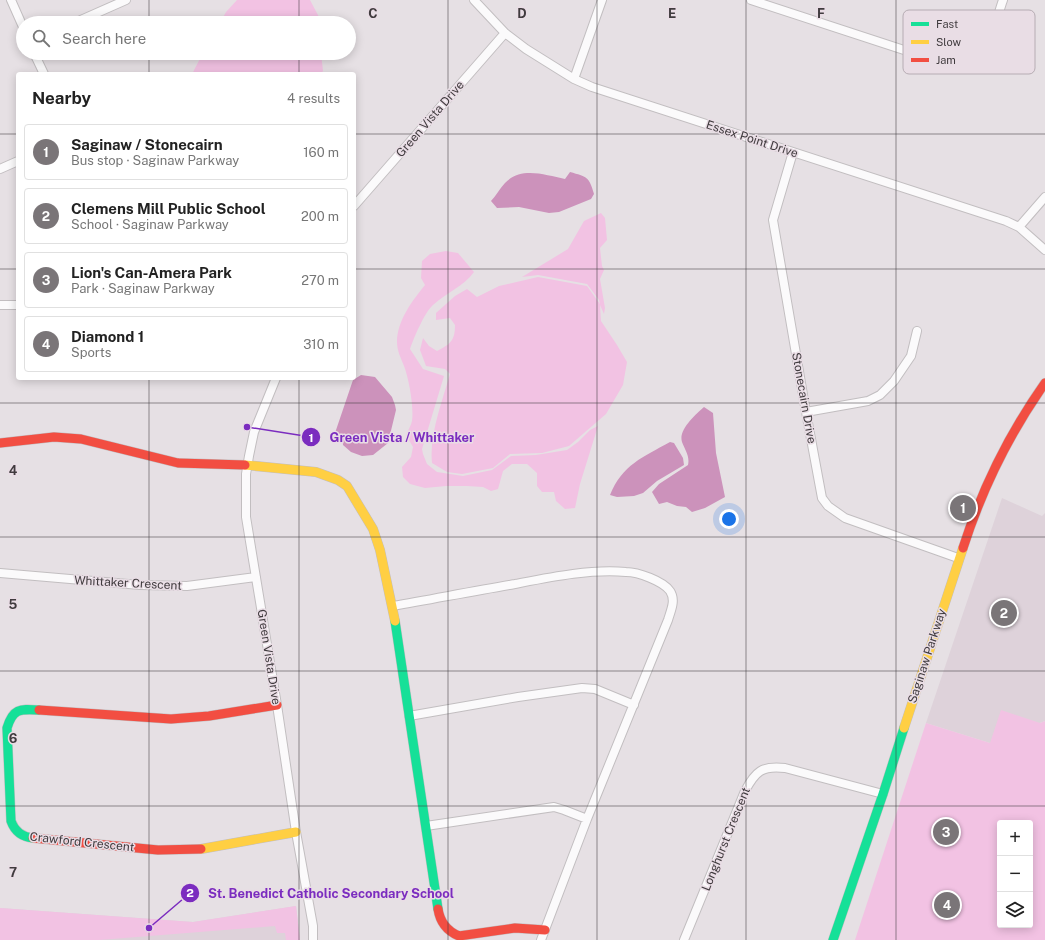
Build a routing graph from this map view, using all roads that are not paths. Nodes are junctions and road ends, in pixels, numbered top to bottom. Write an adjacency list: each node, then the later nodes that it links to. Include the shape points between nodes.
1 (11, 0): 8 (street)
2 (126, 0): 9 (street)
3 (474, 0): 10 (street, Essex Point Drive)
4 (602, 0): 14 (street)
5 (751, 0): 11 (street)
6 (1002, 0): 7 (street)
7 (999, 10)
8 (18, 16)
9 (90, 16)
10 (505, 33): 14 (street, Essex Point Drive); 19 (street, Green Vista Drive)
11 (903, 50)
12 (37, 60): 13 (street)
13 (43, 72)
14 (574, 79): 15 (street, Essex Point Drive)
15 (793, 152): 20 (street, Essex Point Drive); 27 (street, Stonecairn Drive, via 773,220)
16 (16, 162): 17 (street)
17 (0, 169)
18 (1045, 197): 20 (street)
19 (356, 204)
20 (1019, 227): 21 (street, Essex Point Drive)
21 (1045, 250)
22 (0, 305): 23 (street)
23 (16, 305)
24 (917, 331): 27 (street, via 911,356 894,381 880,395 868,400)
25 (275, 380): 29 (street, Green Vista Drive, via 254,432)
26 (1045, 383): 30 (street, Saginaw Parkway, via 996,464)
27 (806, 412): 30 (street, Stonecairn Drive, via 822,498 828,506 845,518)
28 (0, 442): 29 (street, via 54,437 81,439 178,463)
29 (246, 466): 32 (street, Green Vista Drive, via 246,516); 33 (street, via 316,472 347,486 373,529)
30 (958, 558): 37 (street, Saginaw Parkway)
31 (0, 573): 32 (street, Whittaker Crescent, via 140,586 187,586)
32 (256, 578): 34 (street, Green Vista Drive)
33 (393, 606): 35 (street, via 532,580 585,573 628,572 653,579 669,590 673,604); 36 (street)
34 (277, 705): 40 (street, Green Vista Drive); 40 (street, Crawford Crescent, via 209,716 171,719 23,709 16,711 10,717 7,728 11,821 15,831 29,838 158,850 201,849)
35 (634, 705): 36 (street, via 595,689 582,688); 38 (street)
36 (409, 716): 39 (street)
37 (884, 794): 44 (street, Longhurst Crescent, via 774,766 758,772 744,791); 45 (street, Saginaw Parkway)
38 (587, 819): 39 (street, via 554,807); 41 (street)
39 (426, 826): 41 (street, via 439,915 446,929 459,936 515,928)
40 (296, 832): 42 (street, Green Vista Drive, via 313,926)
41 (545, 930): 43 (street)
42 (313, 940)
43 (541, 940)
44 (684, 940)
45 (833, 940)

